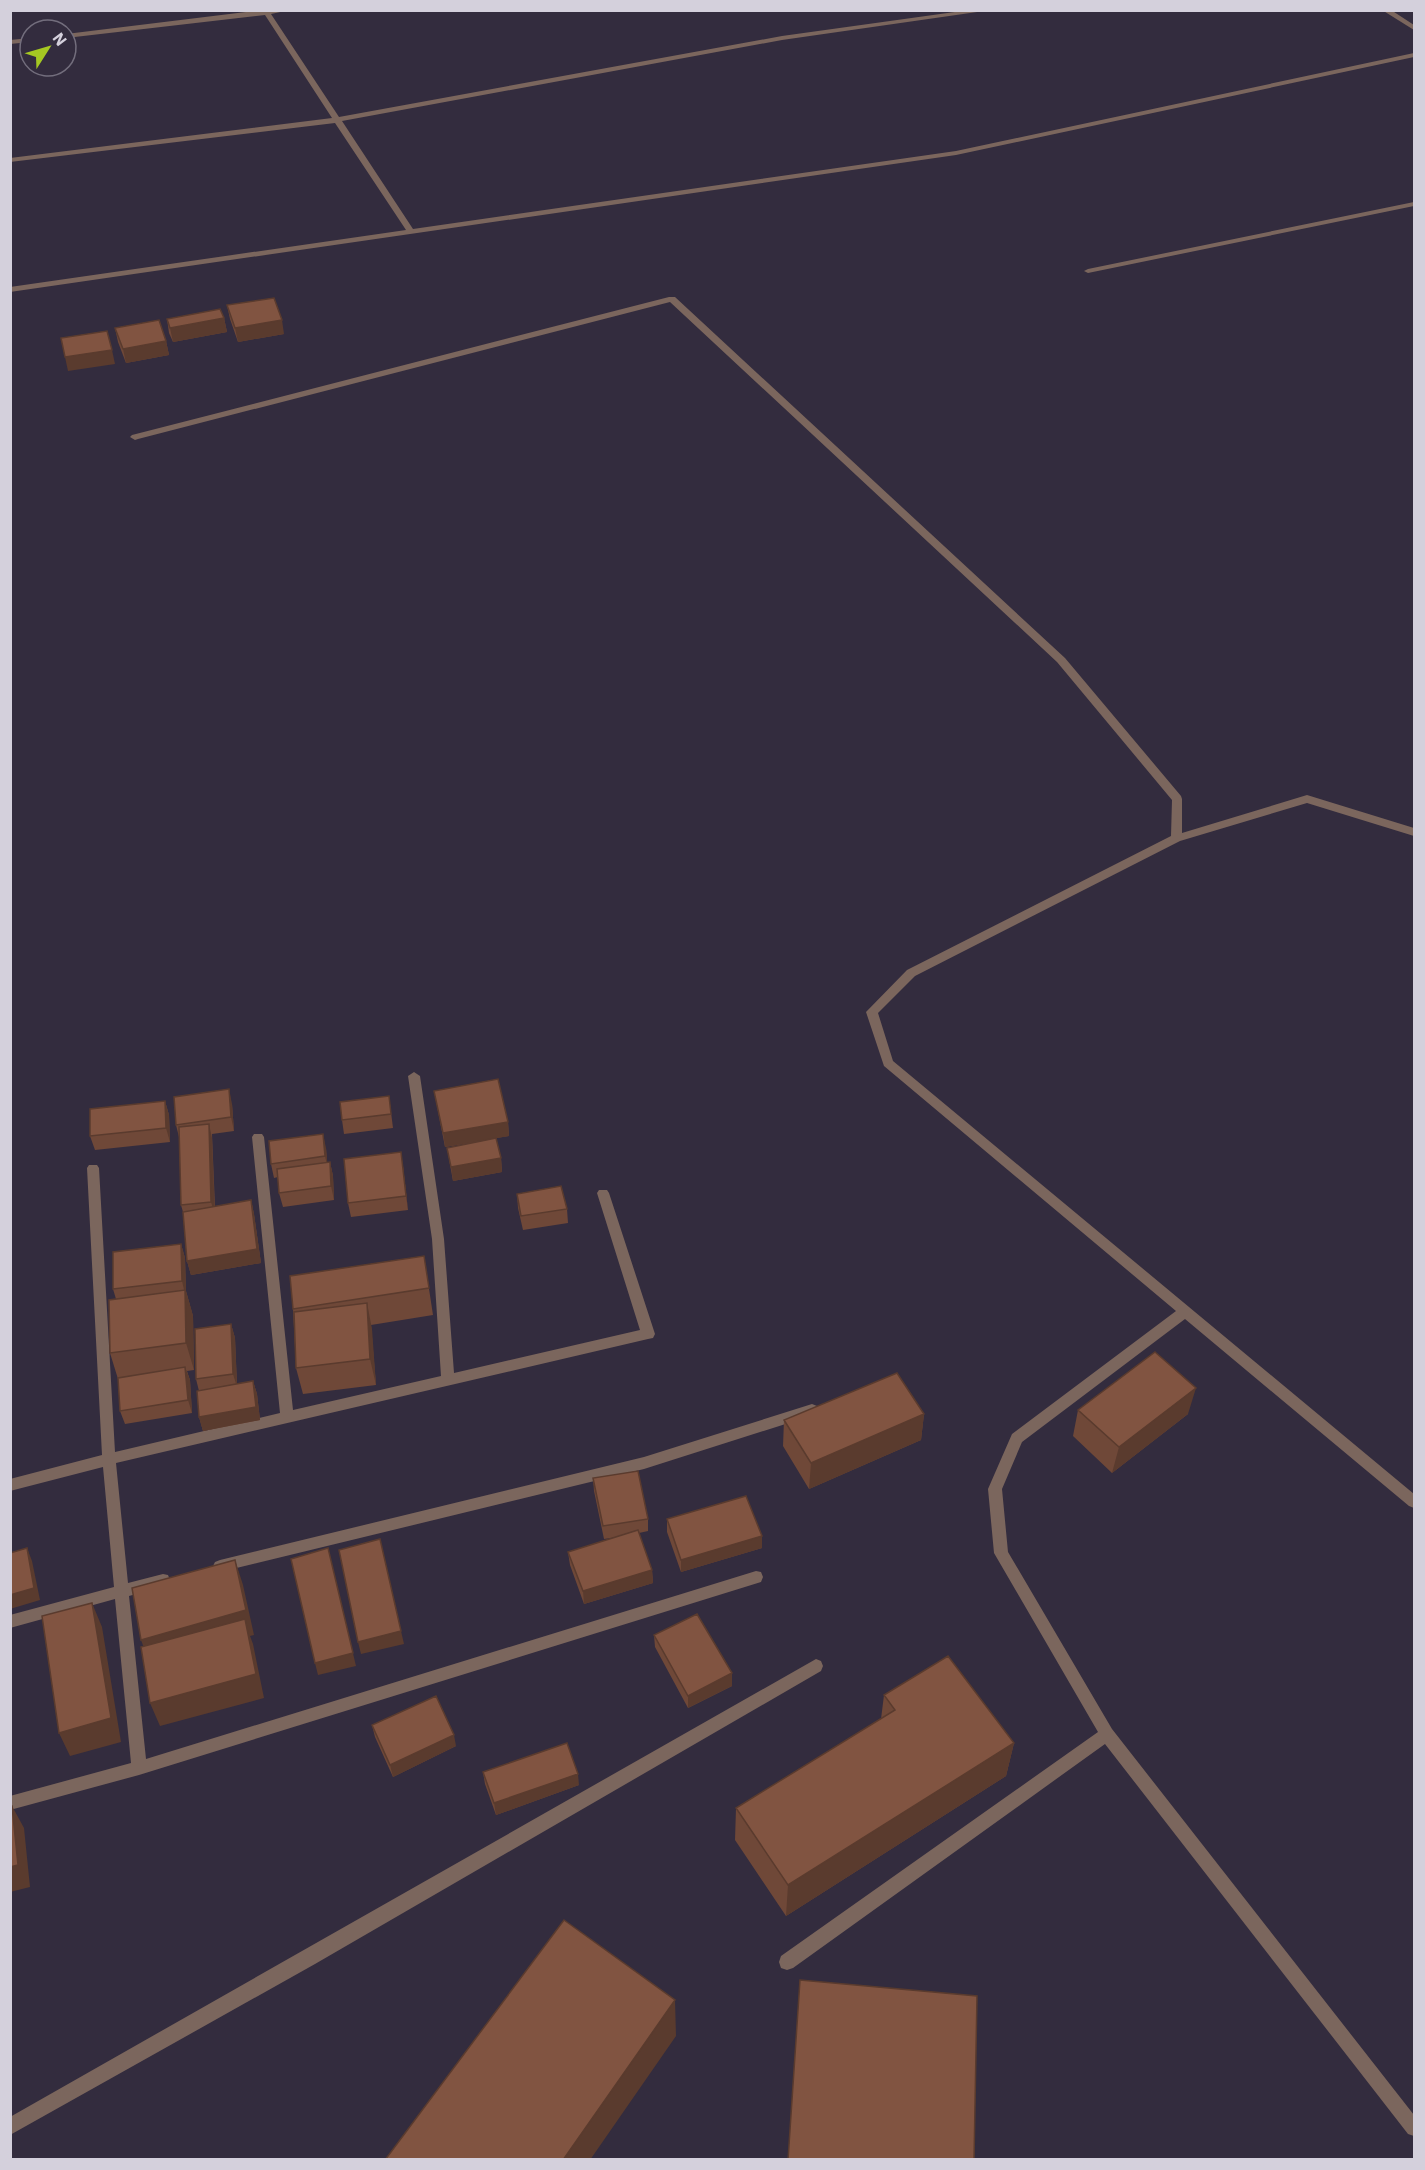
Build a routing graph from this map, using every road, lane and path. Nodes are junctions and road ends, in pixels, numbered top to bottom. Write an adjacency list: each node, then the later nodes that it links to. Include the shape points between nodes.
1 (287, 10): 4 (street)
2 (988, 10): 8 (street, via 782,38)
3 (1385, 10): 5 (street)
4 (266, 12): 6 (street); 8 (street)
5 (1414, 28)
6 (78, 35)
7 (1414, 55): 11 (street, via 956,153)
8 (337, 120): 9 (street); 11 (street)
9 (10, 160)
10 (1414, 204): 12 (street)
11 (411, 232): 13 (street)
12 (1088, 271)
13 (10, 290)
14 (135, 437): 16 (street, via 672,299 1061,660 1177,799)
15 (1414, 832): 16 (street, via 1306,799)
16 (1176, 838): 21 (street, via 911,973 872,1012 888,1063)
17 (414, 1076): 22 (street, via 438,1239)
18 (258, 1137): 24 (street)
19 (93, 1168): 25 (street)
20 (603, 1193): 22 (street, via 648,1334)
21 (1184, 1312): 27 (street); 34 (street, via 1017,1438 995,1489 1001,1553)
22 (448, 1380): 24 (street)
23 (831, 1404): 28 (street, via 644,1463)
24 (286, 1417): 25 (street)
25 (109, 1459): 26 (street); 31 (street)
26 (10, 1485)
27 (1414, 1502)
28 (202, 1570)
29 (179, 1576): 31 (street)
30 (756, 1577): 35 (street)
31 (121, 1590): 32 (street); 35 (street)
32 (10, 1622)
33 (816, 1666): 38 (street)
34 (1107, 1734): 37 (street); 39 (street)
35 (139, 1768): 36 (street)
36 (10, 1803)
37 (787, 1962)
38 (10, 2127)
39 (1414, 2128)

